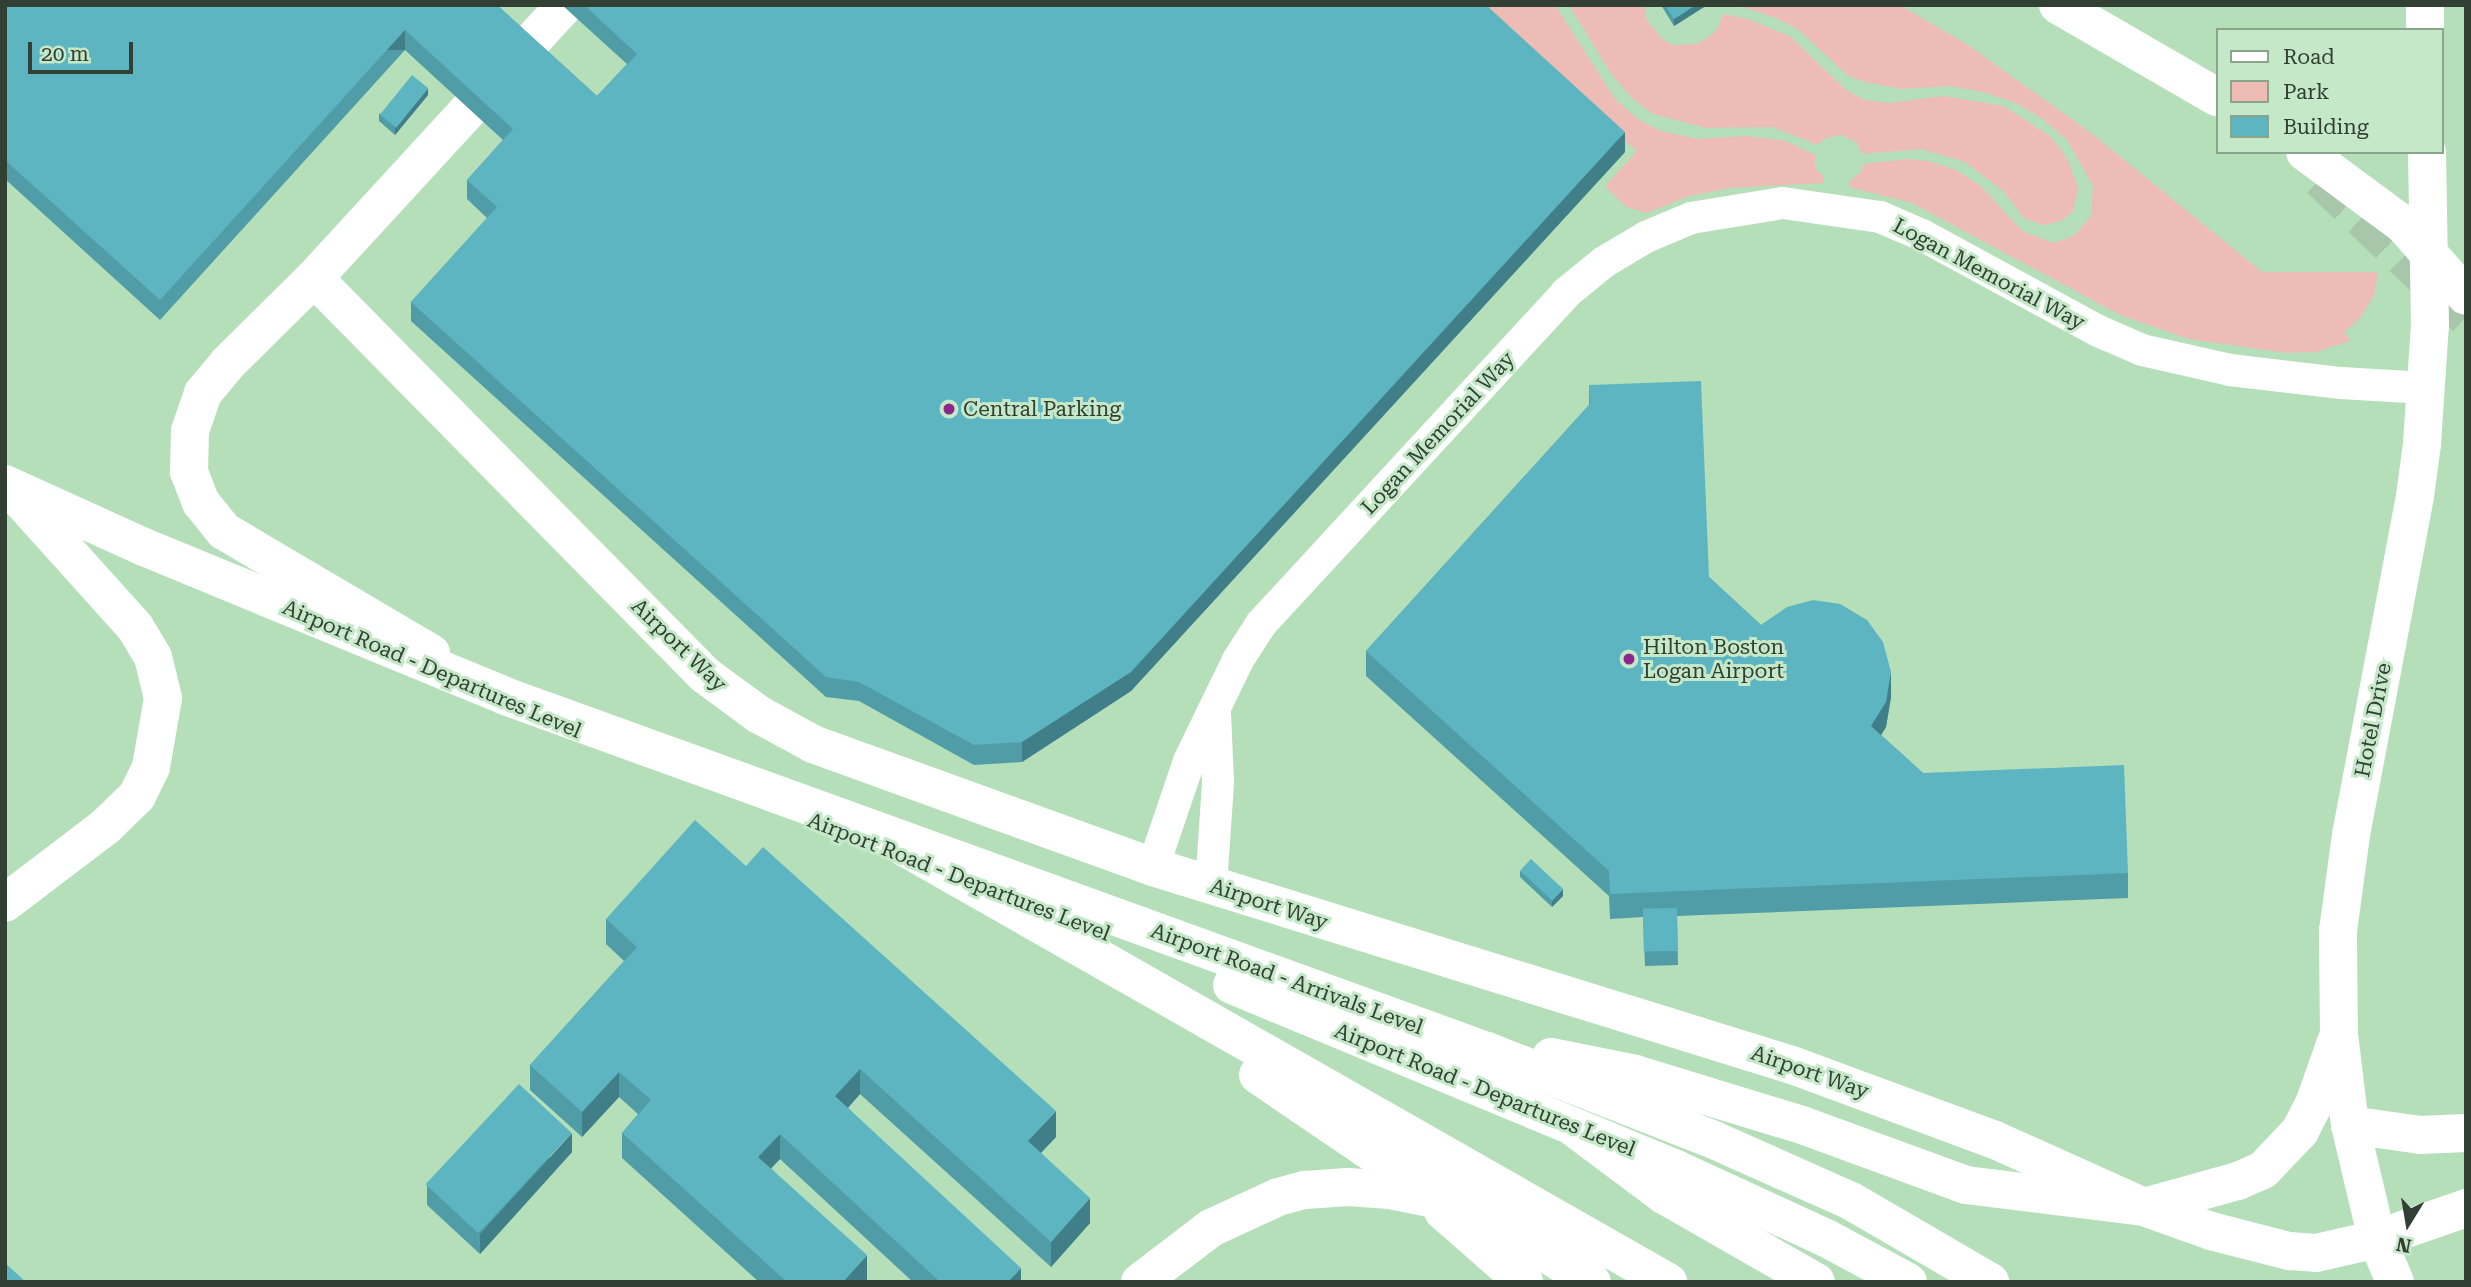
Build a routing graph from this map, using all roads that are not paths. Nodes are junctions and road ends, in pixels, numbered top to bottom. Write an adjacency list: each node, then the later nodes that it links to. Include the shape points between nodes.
1 (2057, 5): 8 (main road)
2 (2063, 5): 8 (main road)
3 (2086, 5): 8 (main road)
4 (2093, 5): 8 (main road)
5 (2425, 5): 7 (main road)
6 (565, 6): 14 (main road)
7 (2425, 28)
8 (2207, 88)
9 (2300, 154): 12 (main road)
10 (2308, 154): 12 (main road)
11 (2427, 154): 16 (main road, Hotel Drive, via 2430,325)
12 (2384, 214): 13 (main road); 15 (main road)
13 (2466, 272)
14 (314, 278): 18 (main road, via 203,393 190,432 189,472 201,503 225,531); 22 (main road, Airport Way, via 705,675 758,714 854,759)
15 (2466, 296)
16 (2426, 388): 19 (street, Logan Memorial Way, via 2230,370 2142,350 2096,330 1922,234 1880,217 1783,203 1691,218 1604,262 1566,293 1261,624); 26 (main road, Hotel Drive, via 2415,496 2343,881 2338,931)
17 (6, 490): 18 (main road, Airport Road - Arrivals Level); 21 (main road, Airport Road - Departures Level, via 581,732); 24 (main road, via 135,627 153,657 163,698 151,767 137,796 106,826)
18 (505, 696): 20 (main road, Airport Road - Arrivals Level)
19 (1215, 706): 22 (street, Logan Memorial Way, via 1189,761); 23 (street, Logan Memorial Way, via 1218,782)
20 (874, 830): 25 (main road, Airport Road - Arrivals Level); 34 (main road)
21 (912, 859): 28 (main road, Airport Road - Departures Level, via 1104,932); 30 (main road, via 1226,1054)
22 (1153, 867): 23 (main road, Airport Way)
23 (1211, 886): 31 (main road, Airport Way, via 1792,1065 1995,1140)
24 (5, 902)
25 (1439, 1034): 31 (main road, via 1635,1073 1802,1125 1966,1185); 41 (main road, Airport Road - Arrivals Level, via 1769,1164 1874,1214)
26 (2339, 1034): 27 (main road, Hotel Drive); 31 (main road, via 2300,1131 2263,1170)
27 (2350, 1125): 29 (main road, via 2427,1136); 33 (main road, Hotel Drive)
28 (1573, 1127): 39 (main road, via 1664,1195); 40 (main road, Airport Road - Departures Level, via 1754,1204)
29 (2466, 1133)
30 (1398, 1170): 36 (main road); 37 (main road)
31 (2144, 1207): 33 (main road, Airport Way, via 2211,1231 2289,1251 2320,1253)
32 (2466, 1208): 33 (main road, Airport Way)
33 (2377, 1239): 42 (main road, Hotel Drive)
34 (1598, 1241): 35 (main road, via 1390,1190 1319,1189 1278,1197 1225,1220); 38 (main road)
35 (1140, 1282)
36 (1524, 1282)
37 (1592, 1282)
38 (1668, 1282)
39 (1816, 1282)
40 (1908, 1282)
41 (1990, 1282)
42 (2395, 1282)

